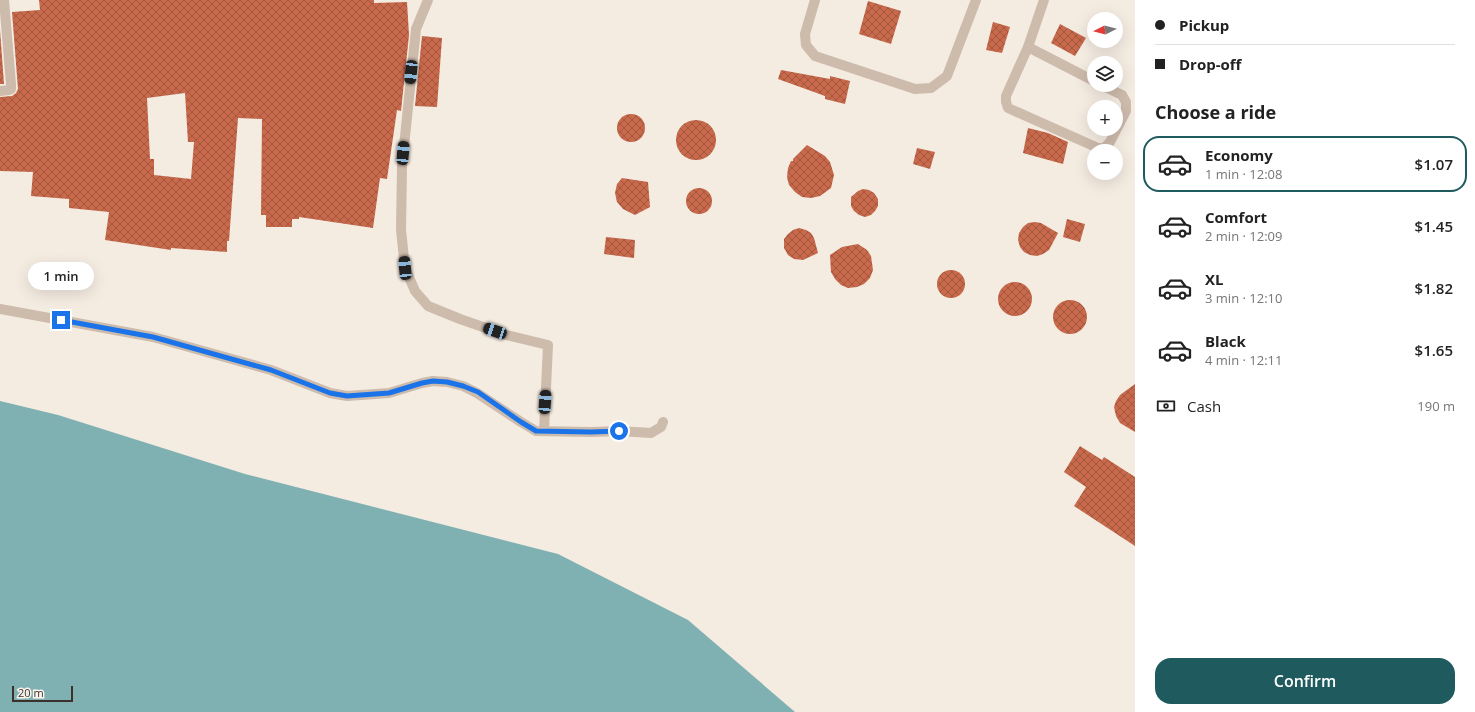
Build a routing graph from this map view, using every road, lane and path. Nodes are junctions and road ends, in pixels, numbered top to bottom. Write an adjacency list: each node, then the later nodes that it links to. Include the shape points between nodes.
1 (4, 0): 8 (street, via 11,89)
2 (428, 0): 13 (street, via 416,29 403,159 401,230 405,268 415,291 428,306 506,335 548,345)
3 (815, 0): 4 (street, via 805,34 806,45 815,56 915,89 931,88 947,76)
4 (976, 0)
5 (1044, 0): 6 (street)
6 (1028, 47): 7 (street); 10 (street, via 1006,96 1008,108 1098,148 1104,148 1110,142)
7 (1087, 77)
8 (0, 91)
9 (1115, 92): 10 (street, via 1122,96)
10 (1131, 113)
11 (0, 309): 13 (street, via 153,337 271,370 330,393 347,396 389,393 433,381 455,384 478,392 530,428)
12 (663, 422): 13 (street, via 661,427 651,433)
13 (544, 431)

